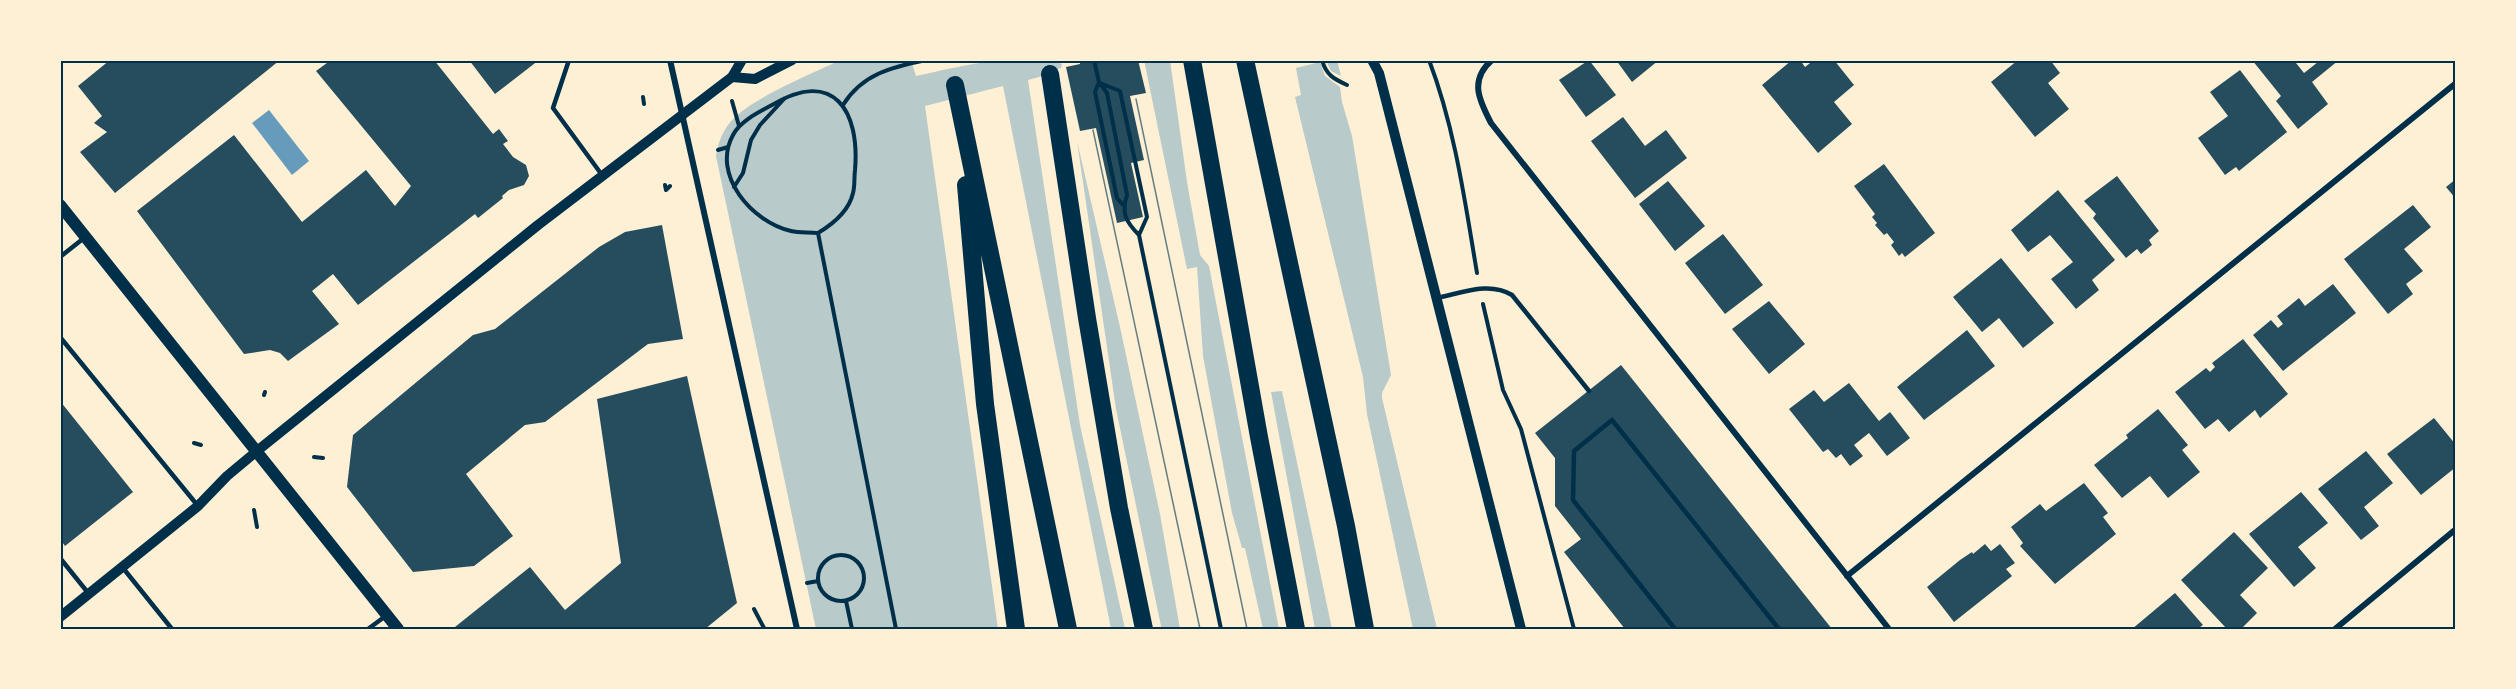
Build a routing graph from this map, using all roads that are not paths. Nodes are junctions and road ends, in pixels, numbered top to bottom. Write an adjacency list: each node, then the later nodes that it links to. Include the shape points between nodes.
1 (569, 60): 15 (lane, via 553,108)
2 (670, 60): 14 (street)
3 (742, 60): 12 (street)
4 (792, 60): 12 (street, via 755,79)
5 (1192, 60): 38 (highway)
6 (1245, 60): 39 (highway)
7 (1372, 60): 10 (street)
8 (1380, 60): 10 (street)
9 (1492, 60): 27 (street, via 1481,71 1477,89 1491,123)
10 (1379, 73): 19 (street)
11 (1050, 74): 37 (highway, via 1088,330)
12 (732, 77): 14 (street)
13 (2456, 83): 27 (street)
14 (681, 114): 15 (street); 34 (street)
15 (602, 175): 22 (street)
16 (60, 205): 17 (main road)
17 (85, 237): 18 (lane); 22 (main road)
18 (60, 257)
19 (1437, 298): 21 (lane, via 1501,288 1512,295); 40 (street)
20 (60, 337): 23 (lane)
21 (1588, 391)
22 (257, 451): 23 (street); 29 (main road)
23 (198, 506): 26 (street)
24 (2456, 529): 44 (street)
25 (60, 558): 28 (lane)
26 (123, 568): 28 (street); 31 (lane)
27 (1847, 576): 43 (street)
28 (89, 594): 30 (street)
29 (387, 615): 32 (lane); 33 (main road)
30 (60, 617)
31 (172, 629)
32 (369, 629)
33 (398, 629)
34 (796, 629)
35 (1016, 629): 36 (highway, via 984,404 957,94)
36 (1068, 629)
37 (1144, 629)
38 (1296, 629)
39 (1365, 629)
40 (1521, 629)
41 (1676, 629): 42 (lane, via 1573,500 1574,451 1612,420)
42 (1779, 629)
43 (1889, 629)
44 (2335, 629)

